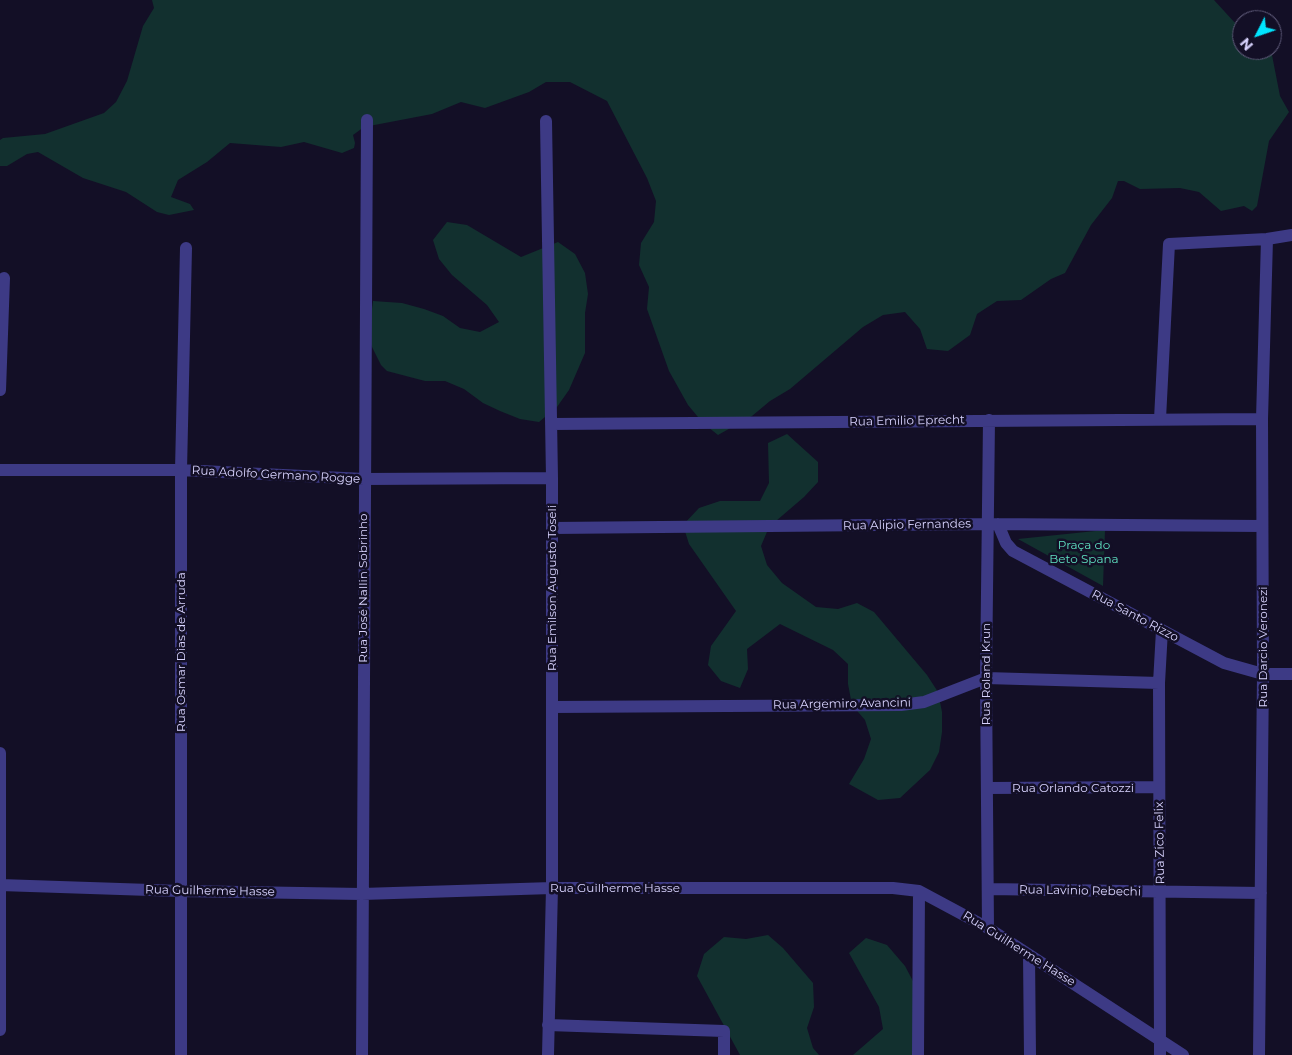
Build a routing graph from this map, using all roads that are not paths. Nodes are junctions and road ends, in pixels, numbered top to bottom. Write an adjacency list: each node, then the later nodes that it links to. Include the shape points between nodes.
1 (367, 120): 15 (street, Rua José Nallin Sobrinho)
2 (546, 121): 11 (street, Rua Emilson Augusto Toseli)
3 (1292, 235): 4 (street)
4 (1267, 239): 8 (street, Rua Darcio Veronezi); 10 (street, via 1169,244)
5 (186, 248): 13 (street, Rua Osmar Dias de Arruda)
6 (4, 278): 7 (street)
7 (0, 390)
8 (1262, 419): 10 (street, Rua Emilio Eprecht); 17 (street, Rua Darcio Veronezi)
9 (988, 420): 10 (street, Rua Emilio Eprecht); 11 (street, Rua Emilio Eprecht); 16 (street, Rua Roland Krun)
10 (1160, 420)
11 (551, 424): 14 (street, Rua Emilson Augusto Toseli)
12 (0, 470): 13 (street, Rua Adolfo Germano Rogge)
13 (182, 470): 15 (street, Rua Adolfo Germano Rogge); 31 (street, Rua Osmar Dias de Arruda)
14 (552, 478): 15 (street, Rua Adolfo Germano Rogge); 18 (street, Rua Emilson Augusto Toseli)
15 (364, 479): 35 (street, Rua José Nallin Sobrinho)
16 (993, 524): 17 (street, Rua Alipio Fernandes); 18 (street, Rua Alipio Fernandes); 19 (street, Rua Santo Rizzo, via 1013,551); 22 (street, Rua Roland Krun)
17 (1262, 526): 20 (street, Rua Darcio Veronezi)
18 (552, 528): 24 (street, Rua Emilson Augusto Toseli)
19 (1162, 630): 20 (street, Rua Santo Rizzo, via 1224,663); 23 (street, Rua Zico Felix)
20 (1263, 674): 21 (street, Rua Santo Rizzo); 34 (street, Rua Darcio Veronezi)
21 (1292, 674)
22 (986, 678): 23 (street, Rua Argemiro Avancini); 24 (street, Rua Argemiro Avancini, via 924,702 901,705); 27 (street, Rua Roland Krun)
23 (1159, 684): 26 (street, Rua Zico Felix)
24 (552, 707): 29 (street, Rua Emilson Augusto Toseli)
25 (0, 752): 28 (street)
26 (1160, 787): 27 (street, Rua Orlando Catozzi); 33 (street, Rua Zico Felix)
27 (987, 788): 30 (street, Rua Roland Krun)
28 (1, 884): 31 (street, Rua Guilherme Hasse); 39 (street)
29 (552, 888): 32 (street, Rua Guilherme Hasse, via 894,888); 35 (street, Rua Guilherme Hasse); 38 (street, Rua Emilson Augusto Toseli)
30 (988, 889): 33 (street, Rua Lavinio Rebechi); 36 (street, Rua Roland Krun)
31 (180, 891): 35 (street, Rua Guilherme Hasse); 41 (street, Rua Osmar Dias de Arruda)
32 (919, 891): 36 (street, Rua Guilherme Hasse); 45 (street)
33 (1160, 893): 34 (street, Rua Lavinio Rebechi); 40 (street, Rua Zico Felix)
34 (1261, 893): 49 (street, Rua Darcio Veronezi)
35 (362, 894): 42 (street, Rua José Nallin Sobrinho)
36 (988, 928): 37 (street, Rua Guilherme Hasse)
37 (1029, 955): 40 (street, Rua Guilherme Hasse); 46 (street)
38 (548, 1025): 43 (street, Rua Emilson Augusto Toseli); 44 (street, via 724,1031)
39 (0, 1030)
40 (1161, 1039): 47 (street, Rua Zico Felix); 48 (street, Rua Guilherme Hasse)
41 (181, 1055)
42 (362, 1055)
43 (548, 1055)
44 (724, 1055)
45 (918, 1055)
46 (1030, 1055)
47 (1160, 1055)
48 (1183, 1055)
49 (1259, 1055)

